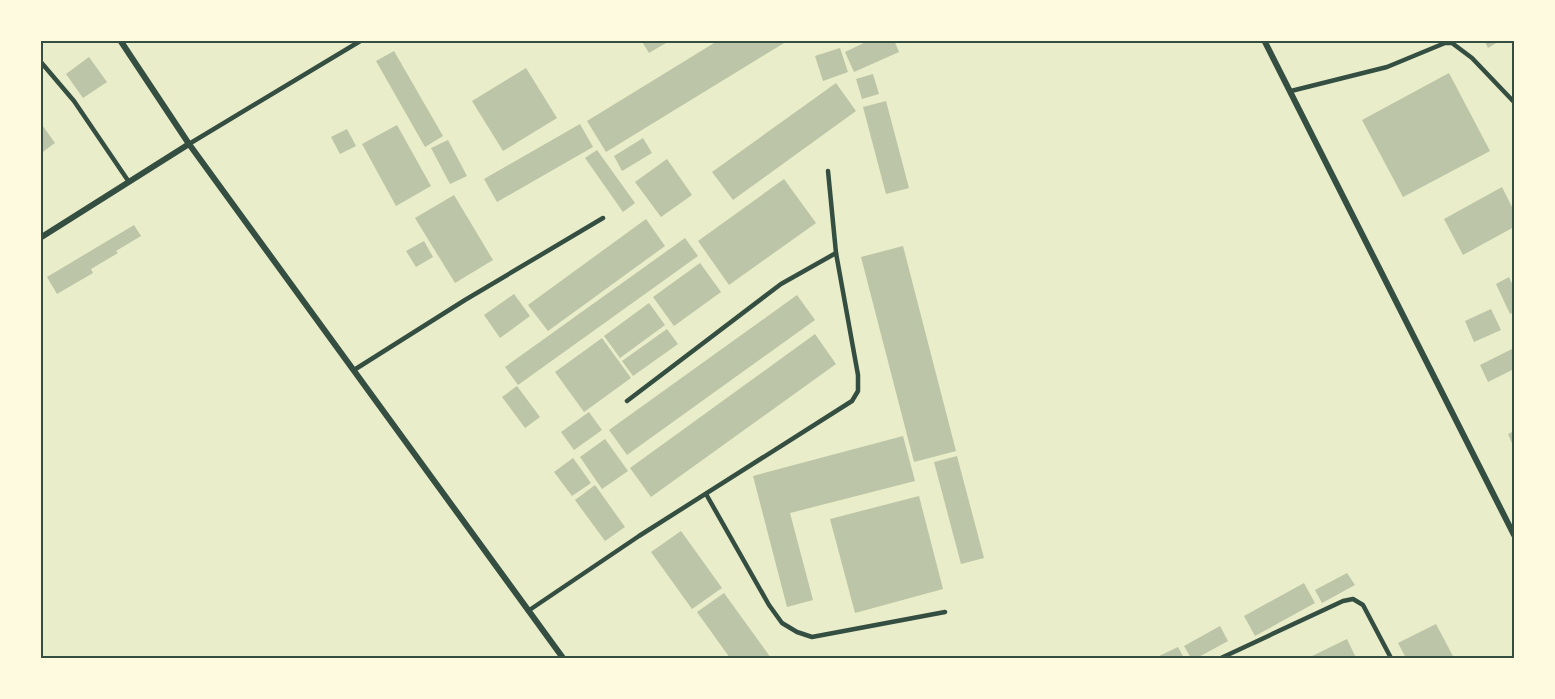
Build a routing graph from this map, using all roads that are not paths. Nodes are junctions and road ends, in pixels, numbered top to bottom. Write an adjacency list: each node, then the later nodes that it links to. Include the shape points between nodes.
1 (120, 40): 7 (street)
2 (362, 40): 7 (lane)
3 (1264, 40): 5 (street)
4 (40, 61): 9 (lane, via 74,101)
5 (1291, 91): 6 (lane, via 1387,67 1452,43); 16 (street)
6 (1515, 102)
7 (189, 144): 9 (street); 13 (street)
8 (828, 171): 12 (lane)
9 (129, 182): 11 (street)
10 (603, 218): 13 (lane)
11 (40, 238)
12 (836, 253): 14 (lane, via 781,284); 15 (lane, via 858,391 852,401)
13 (354, 370): 17 (street)
14 (627, 401)
15 (706, 494): 17 (lane); 18 (lane, via 769,605 782,623 797,632 812,637)
16 (1515, 535)
17 (528, 611): 19 (street)
18 (945, 612)
19 (563, 658)
20 (1221, 658): 21 (lane, via 1353,599 1363,605)
21 (1391, 658)

